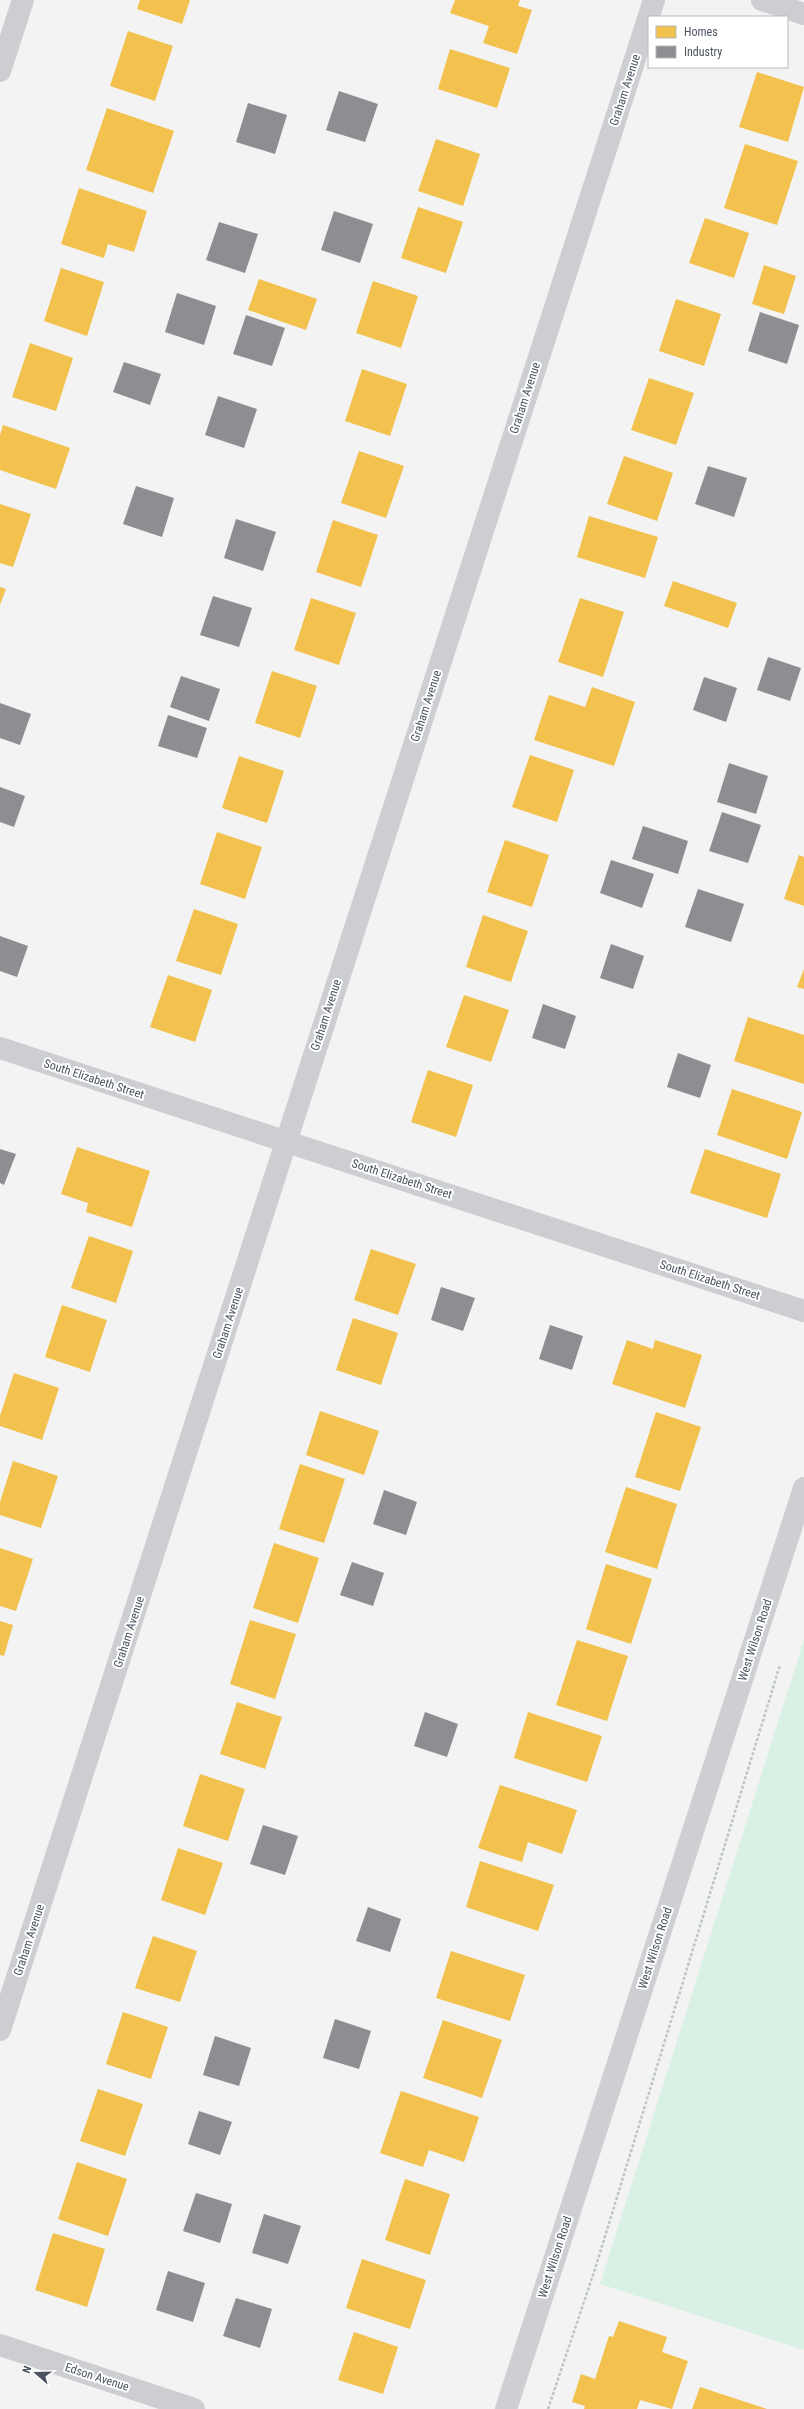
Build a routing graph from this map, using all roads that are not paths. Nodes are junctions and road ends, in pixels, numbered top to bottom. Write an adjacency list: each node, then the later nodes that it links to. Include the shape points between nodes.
1 (23, 0): 7 (street)
2 (654, 0): 5 (street, Graham Avenue)
3 (762, 0): 4 (street)
4 (804, 14)
5 (649, 16)
6 (648, 19): 9 (street, Graham Avenue)
7 (0, 72)
8 (0, 1048): 9 (street, South Elizabeth Street)
9 (285, 1141): 10 (street, South Elizabeth Street); 12 (street, Graham Avenue, via 102,1719)
10 (804, 1311)
11 (804, 1488): 15 (street, West Wilson Road)
12 (0, 2030)
13 (0, 2345): 14 (street, Edson Avenue)
14 (194, 2409)
15 (506, 2409)

